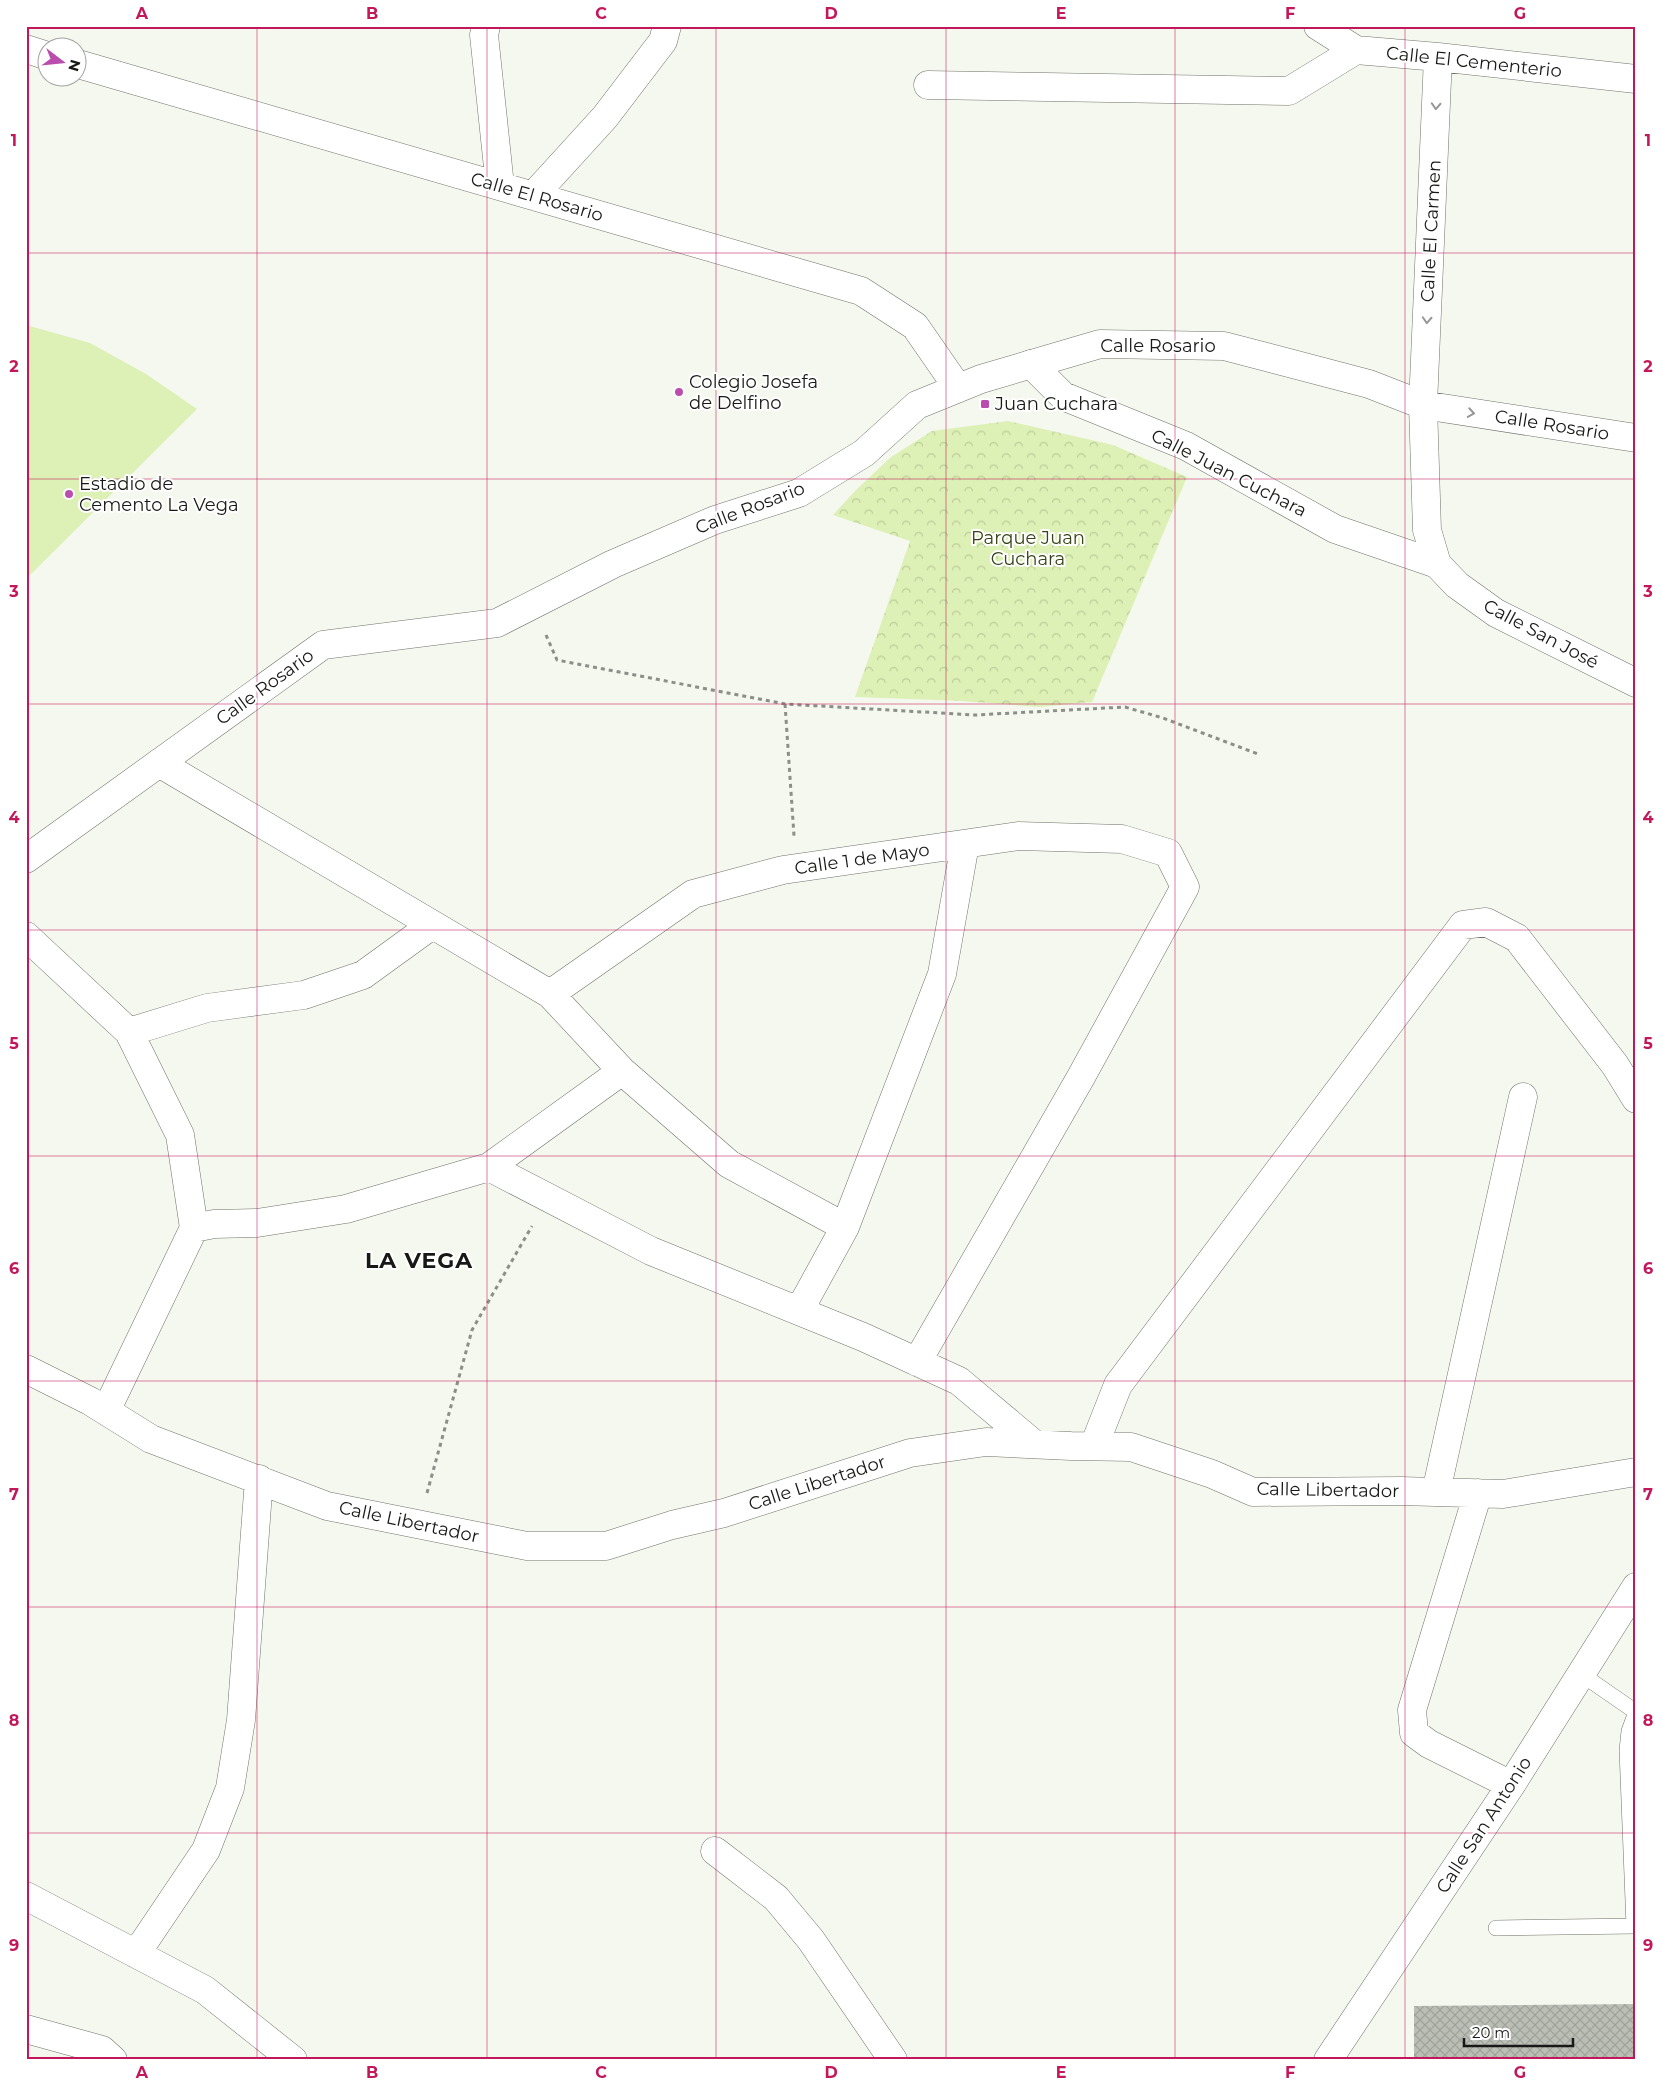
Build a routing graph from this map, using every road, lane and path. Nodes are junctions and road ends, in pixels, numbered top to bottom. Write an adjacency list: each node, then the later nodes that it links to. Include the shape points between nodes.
1 (486, 26): 9 (street, via 484,35)
2 (667, 26): 10 (street, via 663,41 605,117)
3 (1318, 26): 4 (street, Calle El Cementerio)
4 (1356, 50): 5 (street, Calle El Cementerio); 8 (street, via 1289,91)
5 (1438, 57): 7 (street, Calle El Cementerio); 13 (street, Calle El Carmen, one-way to 13)
6 (88, 67): 9 (street, Calle El Rosario)
7 (1636, 79)
8 (928, 86)
9 (500, 186): 10 (street, Calle El Rosario)
10 (533, 196): 12 (street, Calle El Rosario, via 861,290 915,326)
11 (1031, 364): 12 (street, Calle Rosario); 13 (street, Calle Rosario, via 1100,344 1224,346 1369,384); 15 (street, Calle Juan Cuchara, via 1063,396 1186,446 1335,529)
12 (958, 388): 16 (street, Calle Rosario, via 917,405 864,453 799,494 716,520 613,564)
13 (1423, 405): 14 (street, Calle Rosario, one-way to 14); 15 (street, Calle San José, via 1427,530)
14 (1636, 438)
15 (1437, 564): 17 (street, Calle San José, via 1457,585 1496,613)
16 (533, 605): 18 (path, via 557,660); 20 (street, Calle Rosario, via 497,623 323,645)
17 (1636, 683)
18 (785, 704): 19 (path, via 975,715 1125,707); 23 (path)
19 (1258, 754)
20 (159, 763): 22 (street, Calle Rosario); 24 (street)
21 (965, 844): 23 (street, Calle 1 de Mayo); 33 (street, via 942,974); 36 (street, Calle 1 de Mayo, via 1018,836 1122,839 1168,854 1185,887 1081,1077)
22 (26, 859)
23 (796, 868): 26 (street, Calle 1 de Mayo, via 693,894)
24 (432, 925): 26 (street); 27 (street, via 362,975 304,995 207,1008)
25 (26, 936): 27 (street)
26 (550, 994): 28 (street)
27 (129, 1032): 34 (street, via 180,1135)
28 (622, 1071): 31 (street); 33 (street, via 729,1164)
29 (1523, 1097): 43 (street)
30 (1636, 1099): 40 (street, via 1615,1065 1518,938 1486,922 1463,925 1118,1385)
31 (489, 1167): 32 (street); 34 (street, via 346,1209 256,1223)
32 (549, 1198): 35 (street, via 651,1251); 45 (path, via 472,1330)
33 (845, 1227): 35 (street)
34 (194, 1228): 38 (street)
35 (799, 1311): 36 (street)
36 (917, 1362): 39 (street, via 959,1381)
37 (26, 1369): 38 (street, Calle Libertador)
38 (106, 1411): 42 (street, Calle Libertador, via 151,1438)
39 (1034, 1444): 40 (street, Calle Libertador); 45 (street, Calle Libertador, via 986,1442 910,1453 724,1513 672,1524 606,1546 527,1546)
40 (1094, 1446): 43 (street, Calle Libertador, via 1130,1447 1212,1474 1253,1492)
41 (1636, 1472): 44 (street, Calle Libertador, via 1503,1494)
42 (259, 1479): 45 (street, Calle Libertador, via 327,1506); 54 (street, via 241,1720 230,1788 206,1850)
43 (1436, 1492): 44 (street, Calle Libertador)
44 (1478, 1493): 49 (street, via 1412,1710 1414,1732 1429,1744)
45 (418, 1525)
46 (1636, 1587): 47 (street, Calle San Antonio)
47 (1581, 1674): 48 (lane); 49 (street, Calle San Antonio)
48 (1636, 1712): 52 (lane, via 1627,1750)
49 (1511, 1785): 59 (street, Calle San Antonio)
50 (714, 1851): 58 (street, via 776,1898 811,1940)
51 (26, 1896): 54 (street)
52 (1635, 1926): 53 (lane)
53 (1496, 1928)
54 (136, 1954): 57 (street, via 205,1990)
55 (26, 2029): 56 (street, via 102,2050)
56 (113, 2060)
57 (293, 2060)
58 (893, 2060)
59 (1328, 2060)

